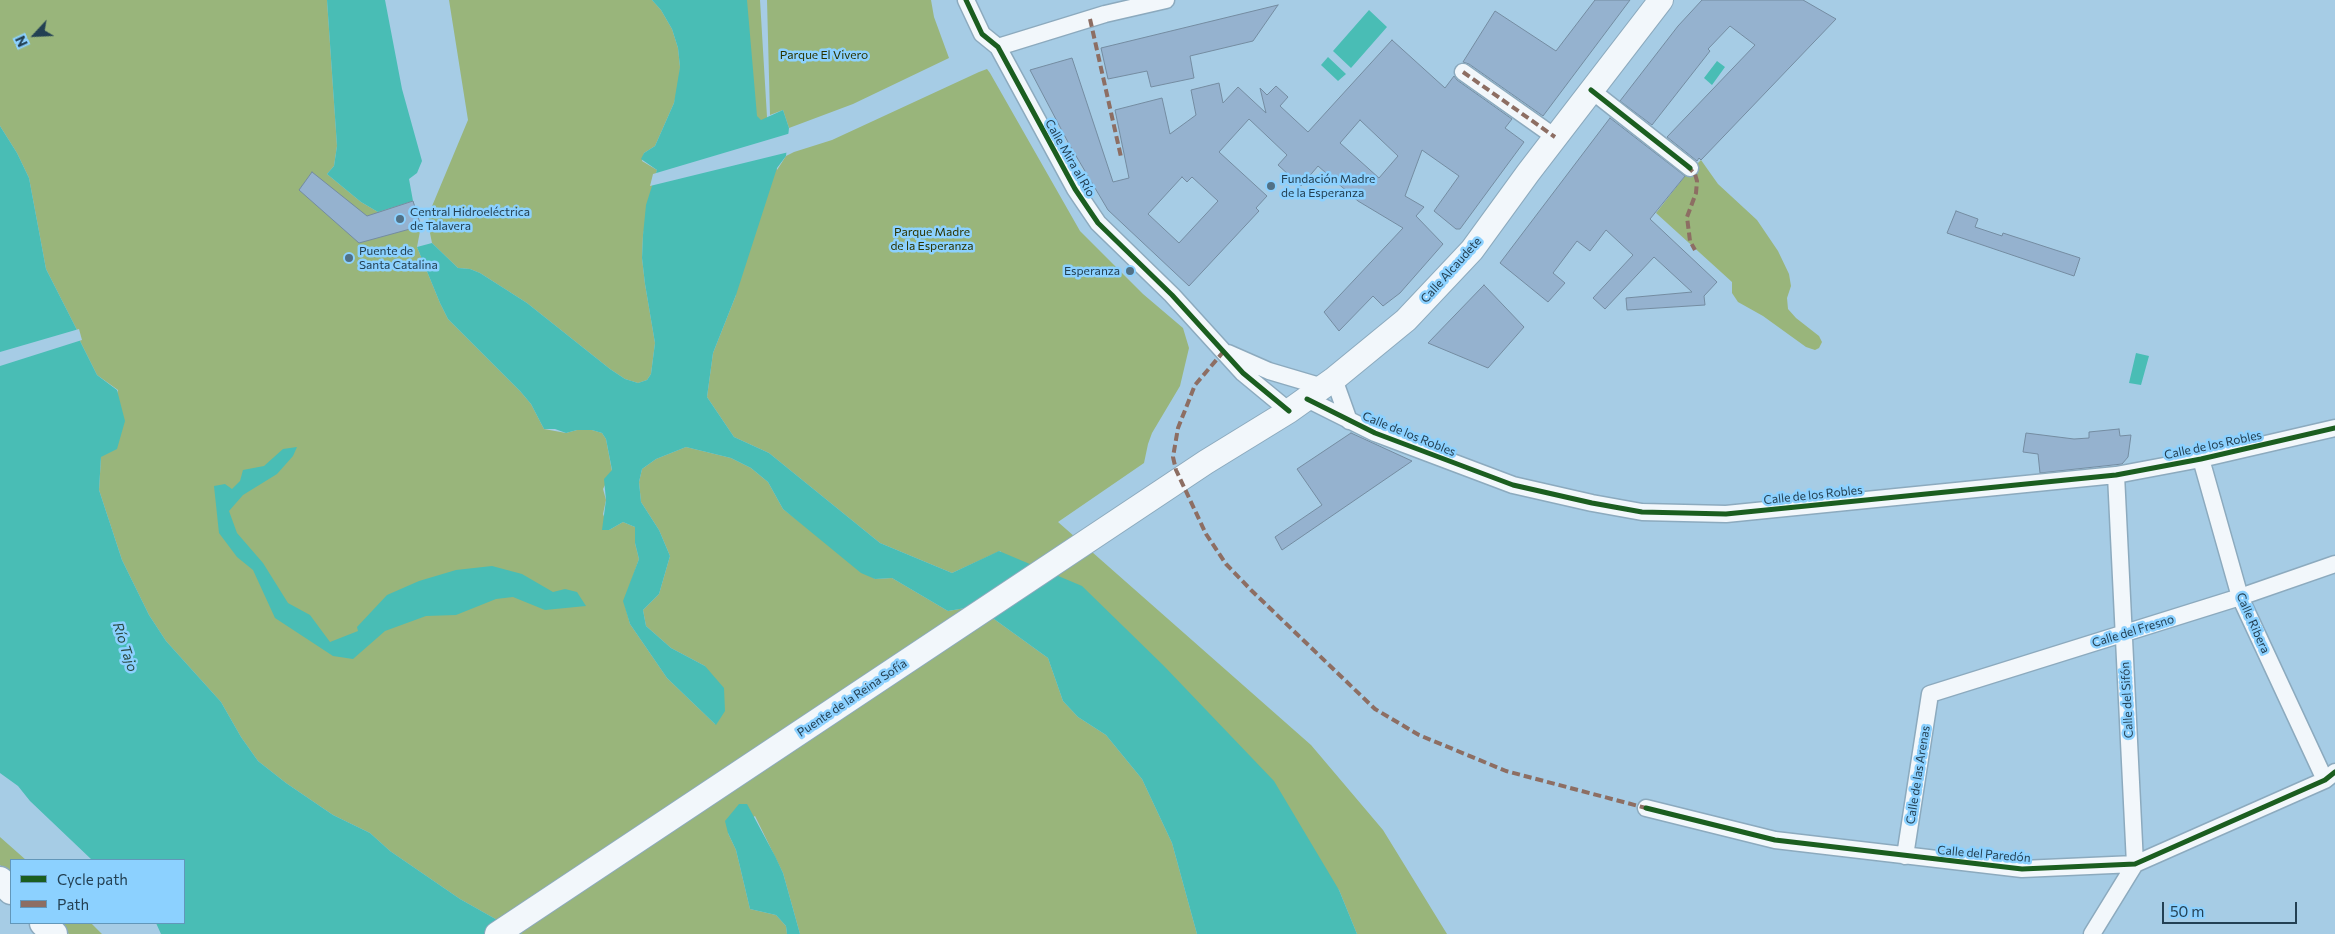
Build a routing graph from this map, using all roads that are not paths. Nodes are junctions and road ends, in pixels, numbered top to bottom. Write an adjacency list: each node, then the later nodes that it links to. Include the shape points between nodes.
1 (966, 0): 4 (street, Calle Mira al Río, via 982,34)
2 (1166, 0): 4 (street, via 1105,14)
3 (1661, 0): 6 (main road, Calle Alcaudete)
4 (998, 47): 9 (street, Calle Mira al Río, via 1074,189 1098,223)
5 (1464, 72): 7 (street)
6 (1591, 90): 7 (main road, Calle Alcaudete); 8 (street)
7 (1555, 137): 10 (main road, Calle Alcaudete, via 1472,250 1406,320)
8 (1690, 168)
9 (1224, 351): 10 (street); 10 (street, Calle Mira al Río, via 1243,373)
10 (1313, 394): 11 (street, Calle de los Robles); 11 (street, Calle de los Robles); 14 (main road, Calle Alcaudete)
11 (1349, 421): 15 (street, Calle de los Robles, via 1513,486 1642,512 1726,514)
12 (2335, 428): 13 (street, Calle de los Robles)
13 (2201, 459): 15 (street, Calle de los Robles); 17 (street, Calle Ribera)
14 (1206, 462): 28 (main road, Puente de la Reina Sofía)
15 (2116, 475): 18 (street, Calle del Sifón)
16 (2335, 564): 17 (street, Calle del Fresno)
17 (2240, 597): 18 (street, Calle del Fresno); 20 (street, Calle Ribera)
18 (2123, 634): 19 (street, Calle del Fresno); 23 (street, Calle del Sifón)
19 (1930, 694): 22 (street, Calle de las Arenas)
20 (2330, 776): 23 (street, Calle del Paredón)
21 (1646, 808): 22 (street, Calle del Paredón, via 1775,840)
22 (1905, 856): 23 (street, Calle del Paredón, via 2022,870)
23 (2135, 864): 29 (street)
24 (0, 880): 25 (main road)
25 (10, 891)
26 (44, 924): 27 (main road)
27 (54, 934)
28 (497, 934)
29 (2092, 934)

